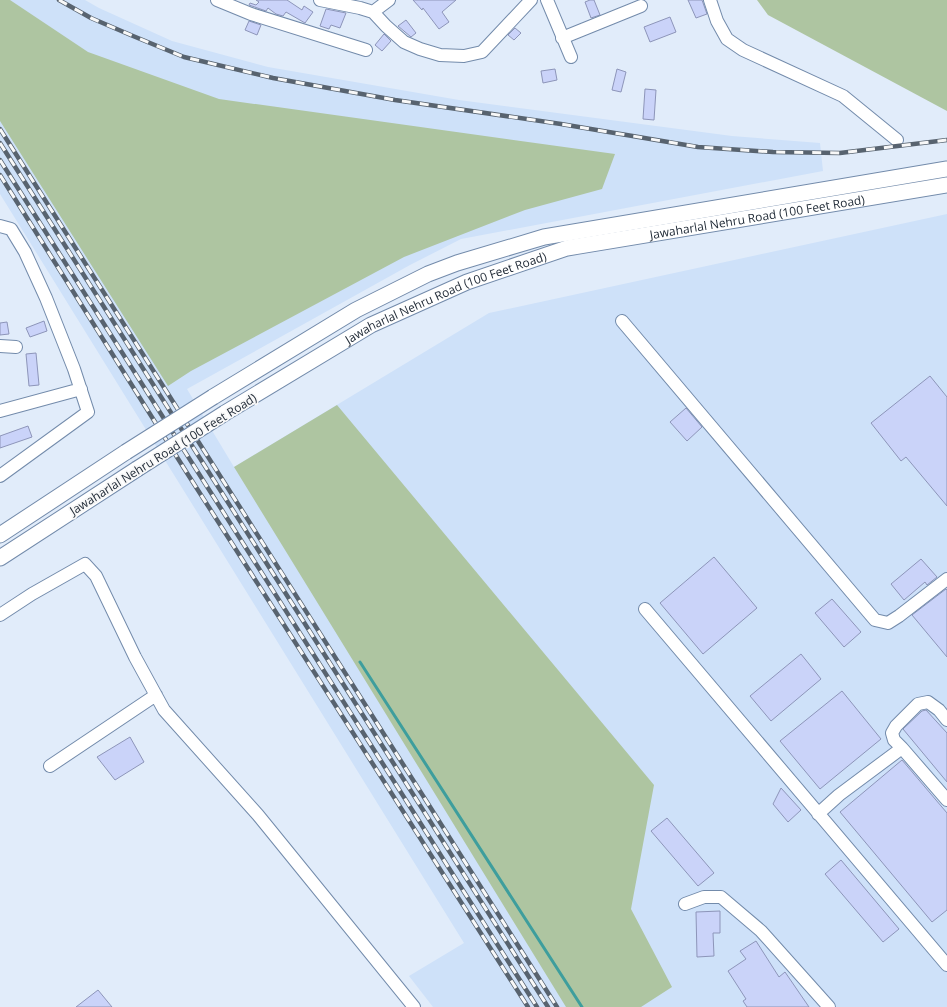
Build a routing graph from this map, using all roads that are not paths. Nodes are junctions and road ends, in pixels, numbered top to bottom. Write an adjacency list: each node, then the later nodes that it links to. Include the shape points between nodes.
1 (217, 0): 10 (street, via 251,14)
2 (320, 0): 8 (street)
3 (389, 0): 8 (street)
4 (531, 0): 8 (street, via 482,52 464,56 440,55 404,42)
5 (710, 0): 12 (street, via 727,39 743,50 843,96)
6 (549, 1): 9 (street)
7 (641, 6): 9 (street)
8 (373, 12)
9 (562, 38): 11 (street)
10 (366, 50)
11 (571, 57)
12 (897, 140)
13 (947, 170): 22 (main road, Jawaharlal Nehru Road (100 Feet Road), bridge, via 544,237 428,274 356,310 213,397)
14 (947, 185): 23 (main road, Jawaharlal Nehru Road (100 Feet Road), bridge, via 567,248 467,282 371,325 225,413)
15 (0, 226): 19 (street, via 11,229 25,252)
16 (622, 321): 24 (street, via 875,620 888,623)
17 (0, 346): 18 (street)
18 (16, 347)
19 (82, 389): 20 (street); 21 (street, via 88,412)
20 (0, 411)
21 (0, 476)
22 (0, 535)
23 (0, 558)
24 (947, 579)
25 (645, 609): 32 (street)
26 (0, 615): 27 (street, via 85,564 96,576)
27 (156, 696): 30 (street); 35 (street, via 164,710 258,815)
28 (947, 720): 29 (street, via 940,710 928,702 918,704 892,733 894,740)
29 (902, 748): 31 (street); 32 (street)
30 (50, 766)
31 (947, 800)
32 (818, 814): 34 (street)
33 (685, 904): 36 (street, via 704,897 720,896 761,930)
34 (947, 965)
35 (414, 1007)
36 (829, 1007)

